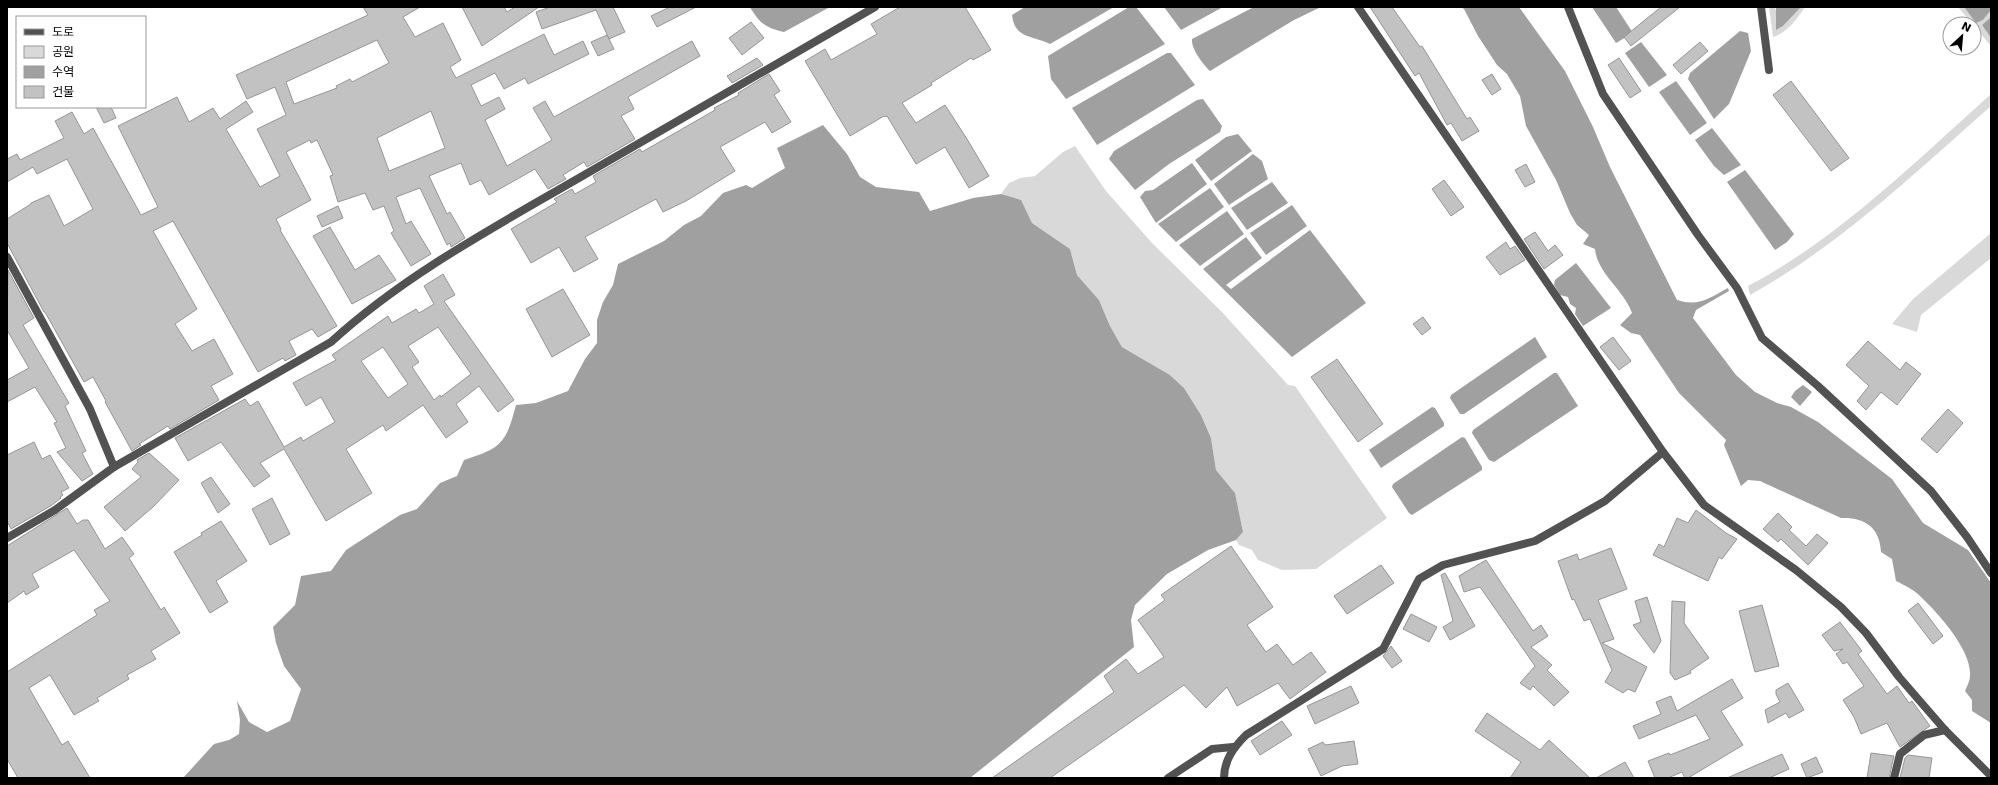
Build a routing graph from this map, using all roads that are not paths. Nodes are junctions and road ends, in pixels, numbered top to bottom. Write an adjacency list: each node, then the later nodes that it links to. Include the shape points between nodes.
1 (875, 7): 8 (street, via 486,232 407,282 354,321 331,342)
2 (1358, 7): 7 (street)
3 (1568, 7): 10 (street, via 1603,94 1737,288 1762,338 1818,386 1931,491)
4 (1761, 7): 5 (street)
5 (1769, 70)
6 (7, 257): 8 (street, via 90,408)
7 (1663, 452): 11 (street, via 1704,505 1796,570 1840,607 1866,634); 12 (street, via 1605,500 1535,541 1443,565 1419,579 1383,648 1246,735)
8 (114, 467): 9 (street, via 55,510)
9 (7, 538)
10 (1991, 573)
11 (1945, 730): 13 (street); 16 (street, via 1924,735 1900,754)
12 (1233, 747): 14 (street, via 1212,749); 15 (street)
13 (1991, 776)
14 (1168, 778)
15 (1224, 778)
16 (1894, 778)

